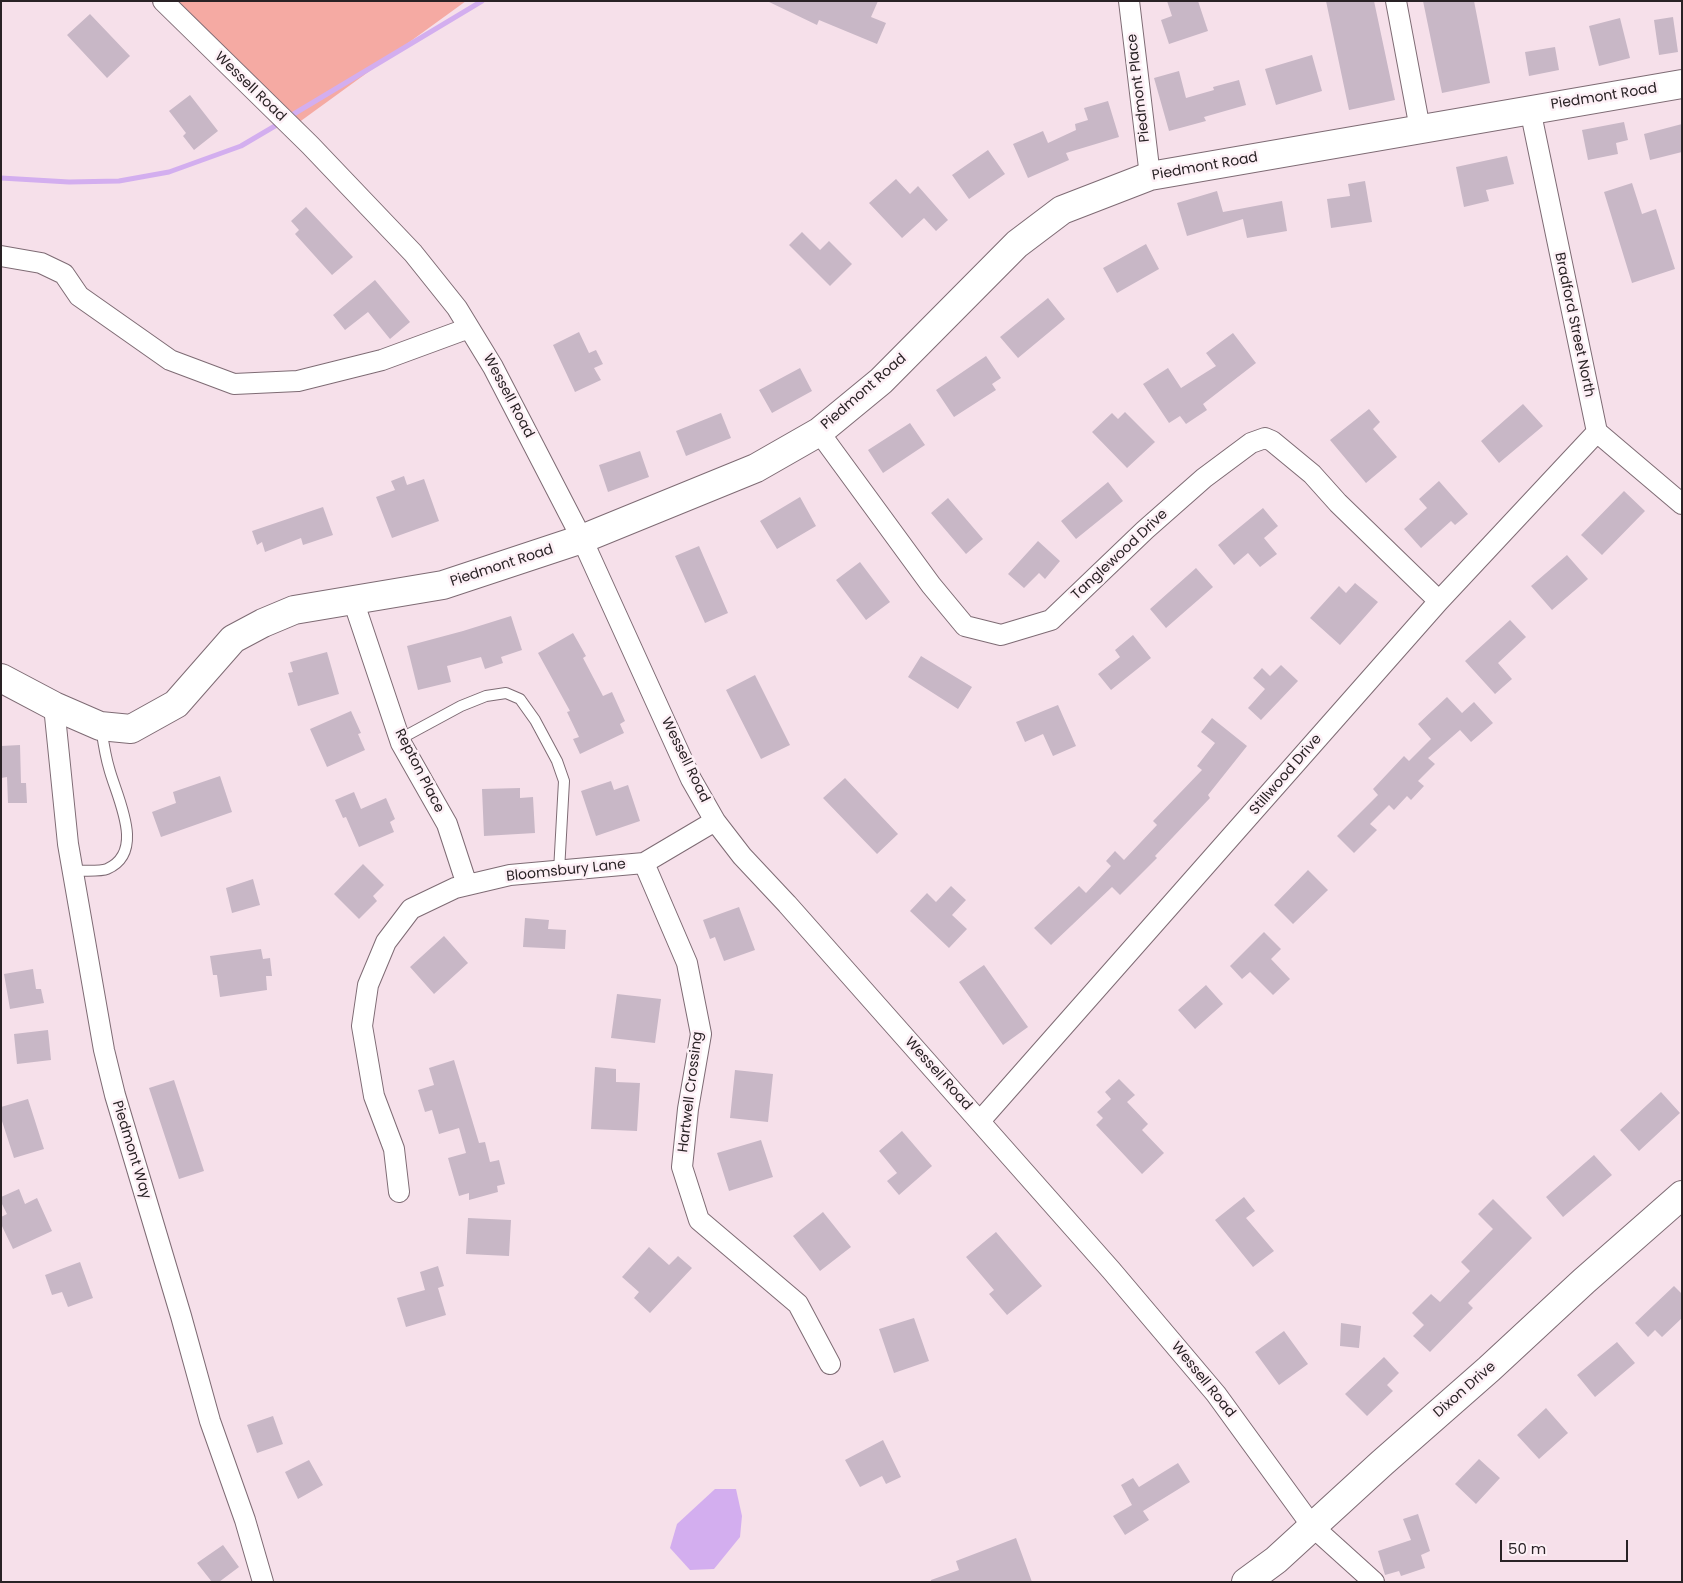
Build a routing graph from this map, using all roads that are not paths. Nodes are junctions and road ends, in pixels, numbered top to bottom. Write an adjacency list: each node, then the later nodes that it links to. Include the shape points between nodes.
1 (163, 1): 9 (street, Wessell Road, via 413,253)
2 (1128, 1): 7 (street, Piedmont Place)
3 (1396, 1): 6 (street)
4 (1682, 84): 5 (street, Piedmont Road)
5 (1530, 109): 6 (street, Piedmont Road); 11 (street, Bradford Street North)
6 (1420, 129): 7 (street, Piedmont Road)
7 (1150, 176): 10 (street, Piedmont Road, via 1062,210 1017,244 881,382)
8 (1, 256): 9 (street, via 40,263 64,274 80,296 170,360 234,384 298,381 382,360)
9 (469, 328): 13 (street, Wessell Road, via 493,367)
10 (819, 432): 13 (street, Piedmont Road, via 756,468); 15 (street, Tanglewood Drive, via 931,585 965,626 1001,635 1051,620 1204,478 1251,443 1265,438 1312,474)
11 (1596, 432): 12 (street); 15 (street, Stillwood Drive)
12 (1682, 504)
13 (582, 539): 14 (street, Piedmont Road, via 443,585); 20 (street, Wessell Road, via 691,779)
14 (353, 600): 18 (street, Piedmont Road, via 294,610 263,623 233,640 176,704 131,729); 19 (street, Repton Place)
15 (1439, 601): 25 (street, Stillwood Drive)
16 (1, 678): 17 (street, Piedmont Road)
17 (54, 706): 18 (street, Piedmont Road); 22 (street, Piedmont Way)
18 (100, 726): 22 (lane, via 109,769 126,817 127,842 120,860 106,870)
19 (400, 739): 23 (lane, via 460,706 486,696 506,693 520,699 535,720 564,781); 24 (street, Repton Place, via 447,824)
20 (715, 821): 21 (street, Bloomsbury Lane); 25 (street, Wessell Road, via 742,856)
21 (644, 864): 23 (street, Bloomsbury Lane); 28 (street, Hartwell Crossing, via 687,963 701,1034 682,1167 698,1220 798,1304)
22 (73, 870): 30 (street, Piedmont Way, via 104,1050 115,1094 210,1421)
23 (559, 871): 24 (street, Bloomsbury Lane, via 510,875)
24 (467, 885): 26 (street, Bloomsbury Lane, via 411,909 386,942 368,985 362,1026 374,1096 394,1149)
25 (980, 1122): 29 (street, Wessell Road, via 1112,1270 1216,1394)
26 (399, 1192)
27 (1682, 1195): 29 (street, Dixon Drive)
28 (830, 1364)
29 (1312, 1526): 31 (street, Dixon Drive, via 1276,1560); 32 (street, Wessell Road)
30 (263, 1582)
31 (1246, 1582)
32 (1374, 1582)

